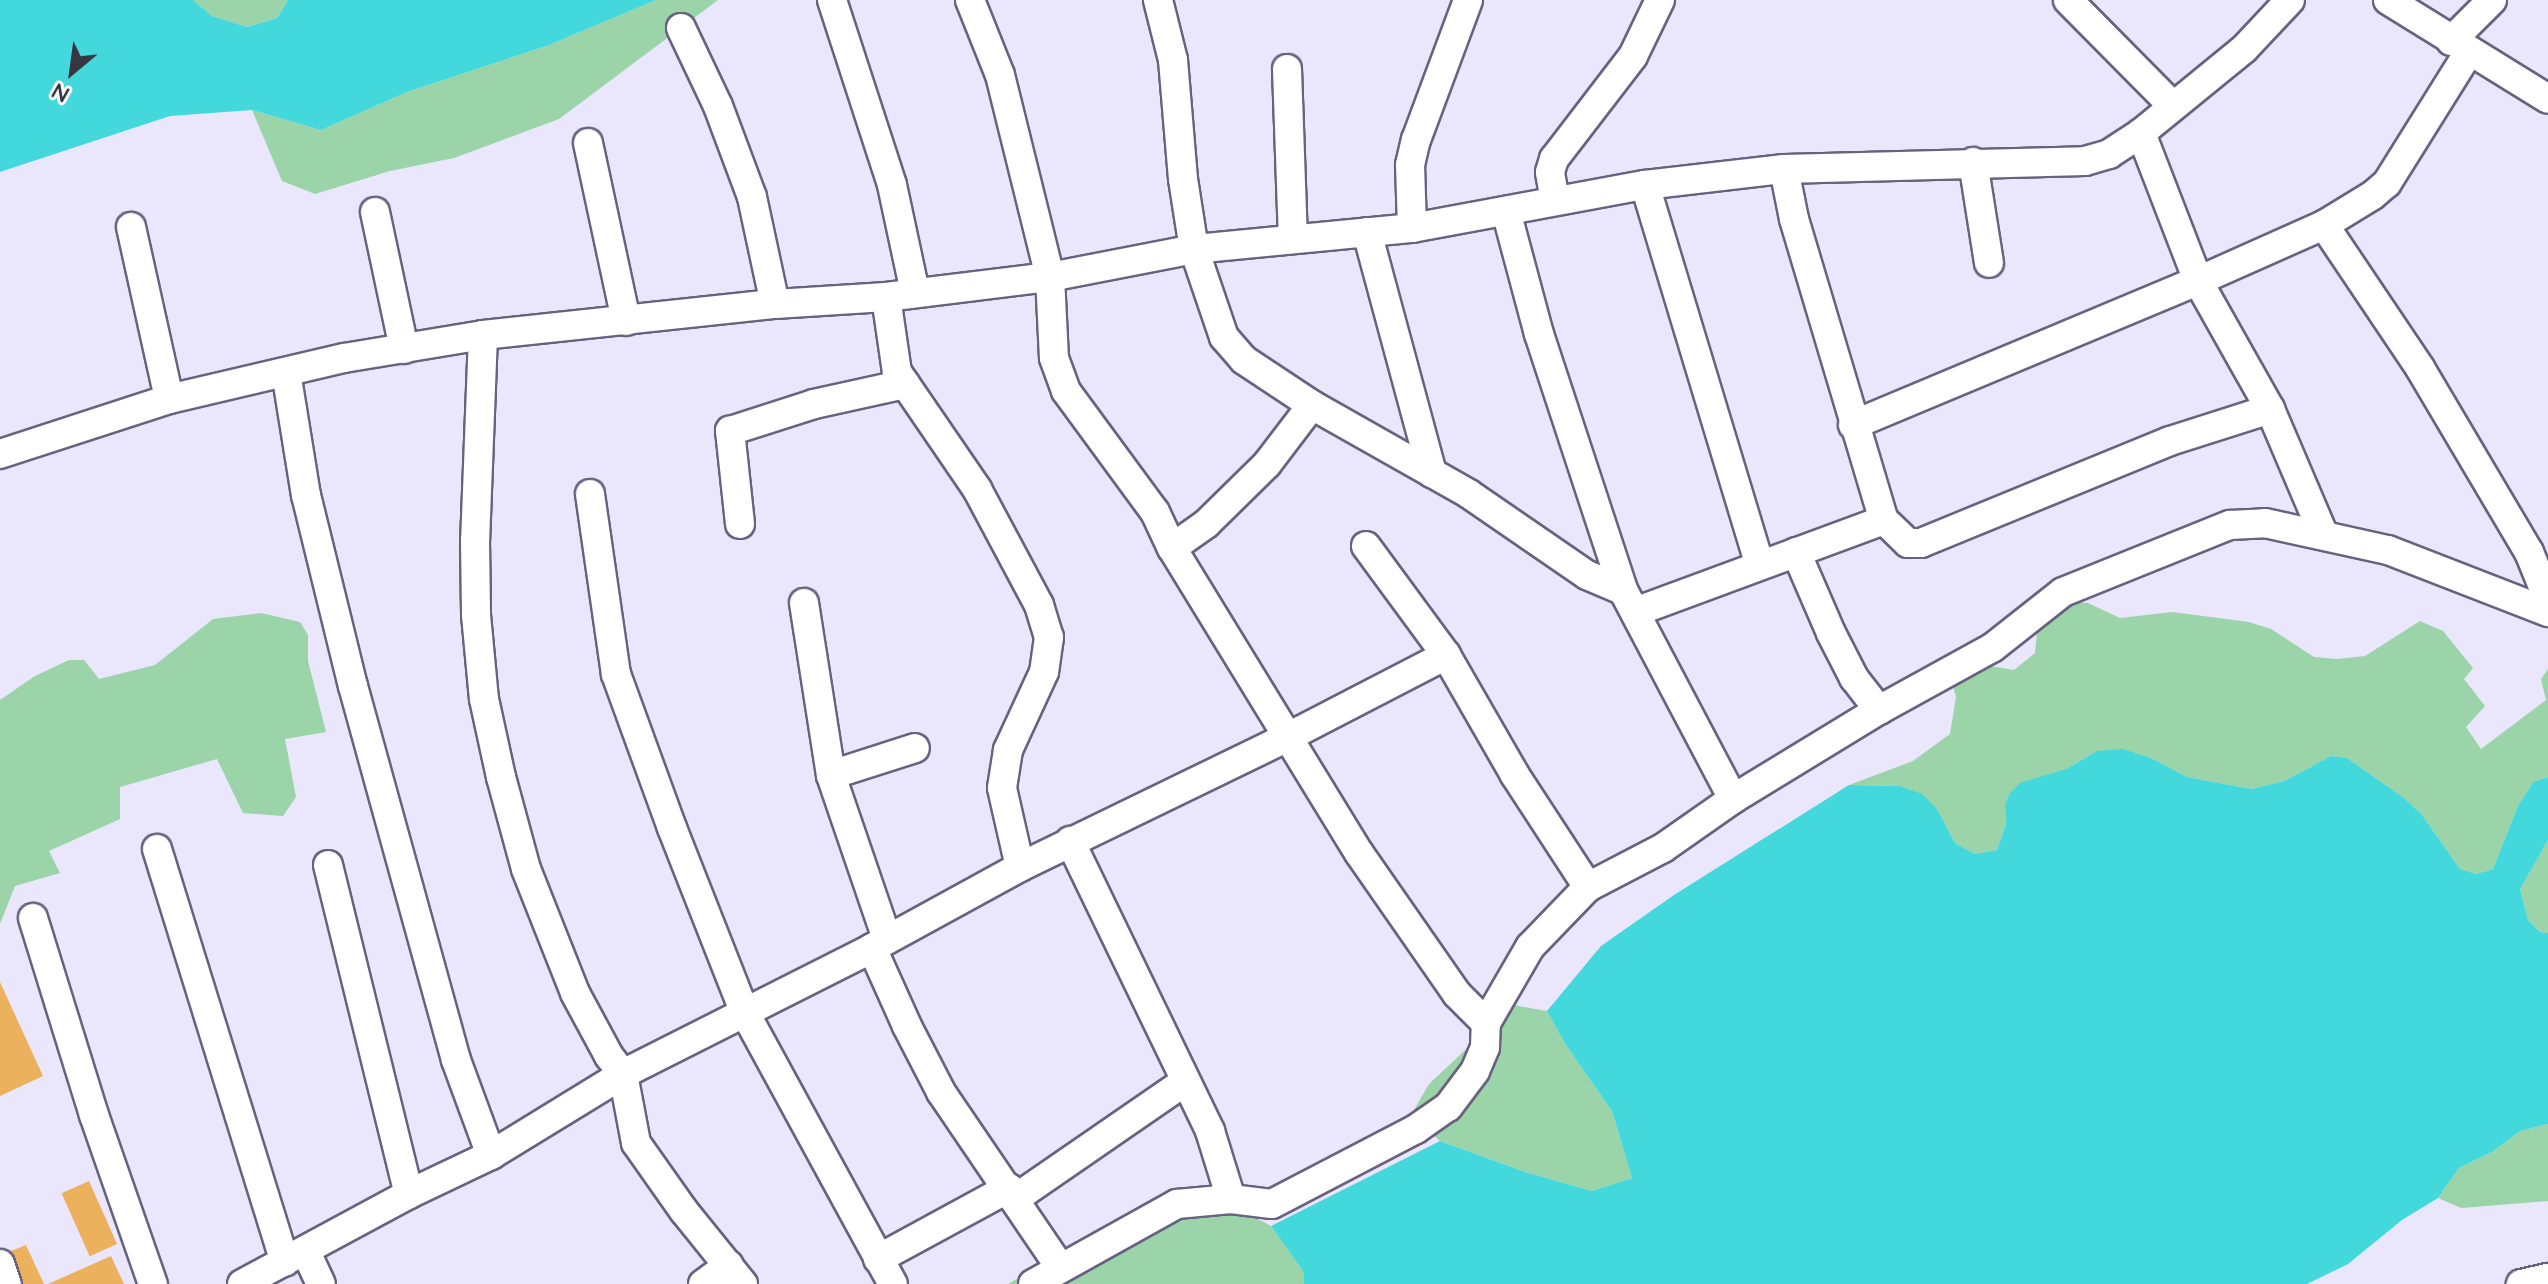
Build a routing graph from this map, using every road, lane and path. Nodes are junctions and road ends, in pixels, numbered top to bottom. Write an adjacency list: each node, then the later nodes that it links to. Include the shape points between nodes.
1 (832, 0): 32 (street, via 892,185)
2 (970, 0): 30 (street, via 1000,75)
3 (1158, 0): 28 (street, via 1173,60)
4 (1468, 0): 25 (street, via 1416,140 1410,165)
5 (1660, 0): 20 (street, via 1633,56 1554,159 1550,172)
6 (2068, 0): 14 (street)
7 (2290, 0): 14 (street, via 2244,49)
8 (2388, 0): 11 (street)
9 (2492, 0): 11 (street)
10 (681, 28): 34 (street, via 752,197)
11 (2460, 47): 13 (street); 23 (street, via 2387,183)
12 (1287, 69): 27 (street)
13 (2548, 99)
14 (2173, 106): 15 (street)
15 (2141, 133): 17 (street, via 2109,154 2085,161); 31 (street)
16 (588, 143): 35 (street)
17 (1973, 162): 18 (street); 29 (street)
18 (1784, 169): 19 (street); 43 (street)
19 (1645, 185): 20 (street); 54 (street)
20 (1555, 201): 21 (street)
21 (1506, 211): 25 (street); 56 (street, via 1539,334)
22 (375, 212): 37 (street)
23 (2324, 225): 31 (street); 51 (street)
24 (131, 227): 40 (street)
25 (1412, 228): 26 (street)
26 (1367, 232): 27 (street); 45 (street)
27 (1293, 239): 28 (street)
28 (1194, 249): 30 (street); 41 (street, via 1224,337 1244,360)
29 (1989, 263)
30 (1050, 277): 32 (street); 52 (street, via 1054,358 1066,391 1155,512)
31 (2198, 281): 42 (street); 43 (street)
32 (915, 292): 33 (street)
33 (886, 297): 34 (street); 39 (street, via 897,372)
34 (775, 304): 35 (street)
35 (626, 321): 36 (street)
36 (483, 335): 37 (street); 74 (street, via 475,541 484,699 526,869 575,993)
37 (404, 349): 38 (street)
38 (286, 372): 40 (street); 76 (street, via 306,495 353,686 456,1060)
39 (905, 384): 48 (street, via 814,404 730,431); 68 (street, via 977,489 1039,605 1049,637 1044,672 1008,750 1002,788)
40 (169, 399): 44 (street)
41 (1312, 405): 45 (street); 52 (street, via 1267,464 1206,524)
42 (2270, 409): 47 (street, via 2170,441 1921,543 1908,543); 49 (street)
43 (1853, 425): 47 (street)
44 (0, 454)
45 (1432, 473): 56 (street)
46 (590, 494): 72 (street, via 616,674)
47 (1884, 520): 53 (street)
48 (740, 524)
49 (2323, 533): 58 (street, via 2388,550); 60 (street, via 2265,523 2230,525 2093,578 2063,592 1992,648)
50 (1366, 546): 59 (street)
51 (2538, 547): 55 (street)
52 (1172, 548): 61 (street)
53 (1796, 552): 54 (street); 60 (street, via 1854,678)
54 (1760, 565): 56 (street)
55 (2548, 599)
56 (1629, 601): 64 (street)
57 (804, 603): 63 (street)
58 (2548, 612)
59 (1446, 655): 61 (street); 69 (street)
60 (1879, 710): 64 (street)
61 (1290, 736): 65 (street); 73 (street, via 1359,853 1457,994)
62 (915, 748): 63 (street)
63 (831, 775): 71 (street)
64 (1733, 799): 69 (street, via 1663,848)
65 (1070, 841): 68 (street); 75 (street)
66 (157, 849): 80 (street)
67 (328, 865): 78 (street)
68 (1020, 867): 71 (street)
69 (1588, 887): 73 (street, via 1530,947)
70 (33, 918): 87 (street)
71 (880, 944): 72 (street); 77 (street, via 941,1092)
72 (744, 1011): 74 (street); 81 (street)
73 (1486, 1023): 79 (street, via 1485,1047 1475,1071 1448,1107 1272,1204)
74 (623, 1074): 76 (street); 84 (street, via 636,1143)
75 (1184, 1082): 77 (street); 79 (street, via 1210,1131)
76 (491, 1155): 78 (street)
77 (1012, 1193): 81 (street); 83 (street)
78 (409, 1194): 80 (street)
79 (1231, 1199): 83 (street, via 1177,1204)
80 (295, 1257): 88 (street); 89 (street)
81 (878, 1259): 91 (street)
82 (0, 1264): 86 (street)
83 (1060, 1267): 92 (street)
84 (736, 1274): 90 (street)
85 (2548, 1278): 93 (street)
86 (7, 1284)
87 (153, 1284)
88 (242, 1284)
89 (321, 1284)
90 (703, 1284)
91 (893, 1284)
92 (1033, 1284)
93 (2521, 1284)

